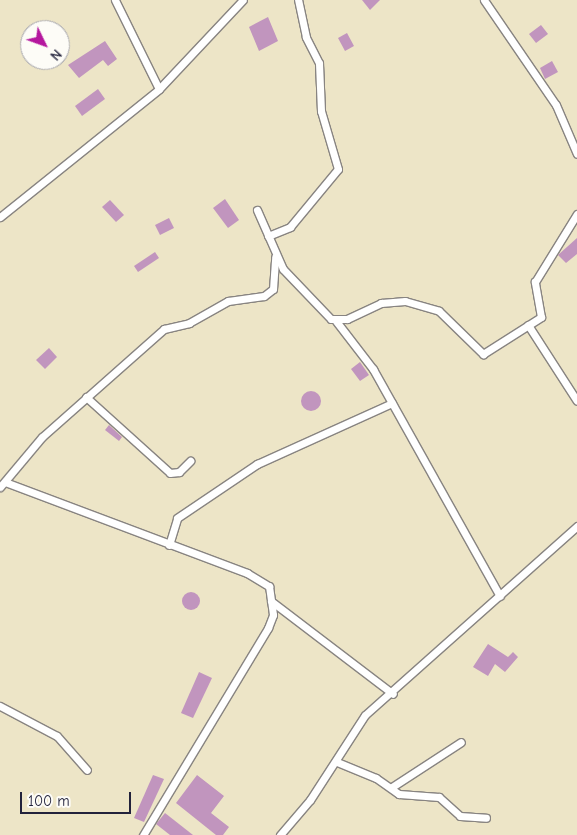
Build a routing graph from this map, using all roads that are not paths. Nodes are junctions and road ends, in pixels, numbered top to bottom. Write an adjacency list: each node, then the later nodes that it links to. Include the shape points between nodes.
1 (115, 0): 5 (street)
2 (243, 0): 5 (street)
3 (298, 0): 10 (street, via 306,37 320,63 321,111 338,169 290,227)
4 (484, 0): 6 (street, via 556,105)
5 (159, 89): 9 (street)
6 (577, 154)
7 (257, 210): 10 (street)
8 (577, 214): 15 (street, via 535,282 542,312)
9 (0, 217)
10 (268, 236): 11 (street)
11 (275, 257): 12 (street); 13 (street)
12 (272, 269): 13 (street); 16 (street, via 273,289 264,296 228,301 189,323 164,329)
13 (283, 269): 14 (street)
14 (336, 321): 15 (street, via 381,303 405,300 439,312 483,354); 18 (street, via 373,369)
15 (528, 325): 17 (street)
16 (86, 397): 19 (street, via 170,473 179,472); 20 (street, via 42,437)
17 (577, 401)
18 (392, 403): 22 (street, via 257,464 176,518); 23 (street)
19 (190, 461)
20 (2, 485): 22 (street)
21 (577, 526): 23 (street)
22 (168, 545): 24 (street, via 263,579)
23 (500, 596): 25 (street)
24 (271, 601): 25 (street); 32 (street, via 273,614 268,628)
25 (393, 694): 28 (street, via 355,727)
26 (0, 706): 29 (street, via 58,736)
27 (461, 742): 30 (street)
28 (336, 762): 30 (street); 33 (street)
29 (87, 770)
30 (392, 787): 31 (street, via 399,794 439,798 460,816)
31 (486, 818)
32 (143, 835)
33 (280, 835)

